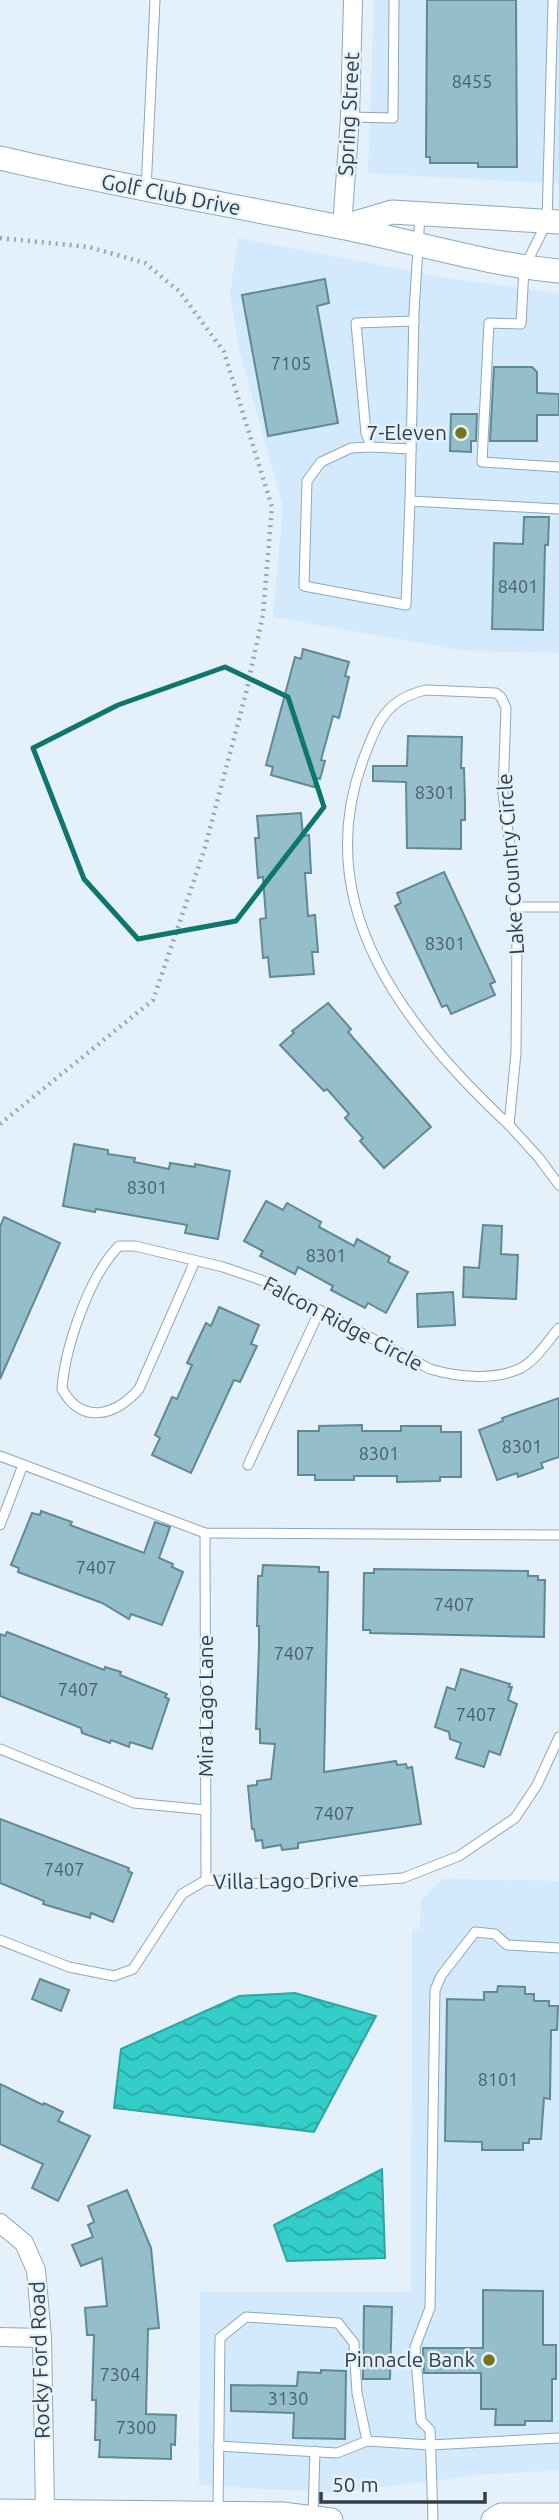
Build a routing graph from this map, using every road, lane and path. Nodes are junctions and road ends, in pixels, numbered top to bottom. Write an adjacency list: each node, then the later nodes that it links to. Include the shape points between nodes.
1 (156, 0): 7 (lane)
2 (354, 0): 5 (street, Spring Street)
3 (394, 0): 5 (lane, via 393,118)
4 (553, 0): 9 (lane)
5 (350, 117): 10 (street, Spring Street)
6 (0, 158): 7 (street, Golf Club Drive)
7 (146, 191): 10 (street, Golf Club Drive)
8 (420, 214): 9 (street, Golf Club Drive); 10 (street, Golf Club Drive, via 392,212); 12 (lane)
9 (553, 222): 13 (lane)
10 (342, 227): 12 (street, Golf Club Drive)
11 (0, 238): 23 (path, via 89,247 145,263 180,292 224,352 272,507 263,614 246,693 204,851 153,1000)
12 (418, 246): 13 (street, Golf Club Drive); 15 (lane)
13 (524, 268): 14 (street, Golf Club Drive); 18 (lane, via 520,324 489,323 482,462)
14 (559, 271)
15 (414, 321): 16 (lane, via 356,323); 17 (lane)
16 (371, 447): 17 (lane); 19 (lane, via 351,448 321,461 307,481 304,586 406,605)
17 (411, 449): 19 (lane)
18 (559, 467)
19 (410, 501): 20 (lane)
20 (559, 509)
21 (516, 907): 22 (lane); 24 (lane, Lake Country Circle, via 517,1009); 24 (lane, Lake Country Circle, via 504,815 504,702 496,694 483,692 426,690 410,694 385,711 355,787 348,862 358,921 390,985 442,1056)
22 (559, 907)
23 (0, 1124)
24 (509, 1125): 25 (lane, Lake Country Circle)
25 (559, 1185)
26 (195, 1261): 26 (lane, Falcon Ridge Circle, via 139,1389 107,1412 75,1407 62,1389 64,1369 85,1300 118,1245); 27 (lane, Falcon Ridge Circle, via 261,1280)
27 (320, 1310): 28 (lane, Falcon Ridge Circle, via 430,1369 455,1375 482,1376 522,1367); 31 (lane)
28 (559, 1328)
29 (0, 1456): 30 (lane)
30 (23, 1465): 32 (lane); 33 (lane)
31 (248, 1465)
32 (0, 1525)
33 (205, 1533): 34 (lane); 37 (lane, Mira Lago Lane)
34 (559, 1535)
35 (559, 1737): 38 (lane, Villa Lago Drive, via 537,1785 515,1818 459,1856 402,1878 291,1884)
36 (0, 1749): 37 (lane, via 134,1803)
37 (206, 1810): 38 (lane, Mira Lago Lane)
38 (206, 1880): 39 (lane, Villa Lago Drive, via 181,1894 133,1969 114,1976 69,1967)
39 (0, 1940)
40 (559, 1948): 46 (lane, via 507,1945 495,1934 475,1932 435,1990 430,2308 415,2347 421,2421 430,2431)
41 (0, 2223): 43 (street, Rocky Ford Road, via 24,2243 36,2270)
42 (0, 2337): 43 (street)
43 (42, 2338): 50 (street, Rocky Ford Road)
44 (559, 2438): 46 (lane)
45 (367, 2441): 46 (lane); 47 (lane, via 357,2393 354,2343 338,2323 246,2317 220,2338); 48 (lane, via 337,2453)
46 (430, 2445): 54 (lane)
47 (218, 2446): 48 (lane); 52 (lane)
48 (315, 2451): 53 (lane)
49 (0, 2511): 50 (street)
50 (34, 2514): 52 (street)
51 (559, 2515): 55 (street, via 501,2515)
52 (206, 2516): 53 (street, via 282,2514)
53 (322, 2519)
54 (432, 2520)
55 (493, 2520)

